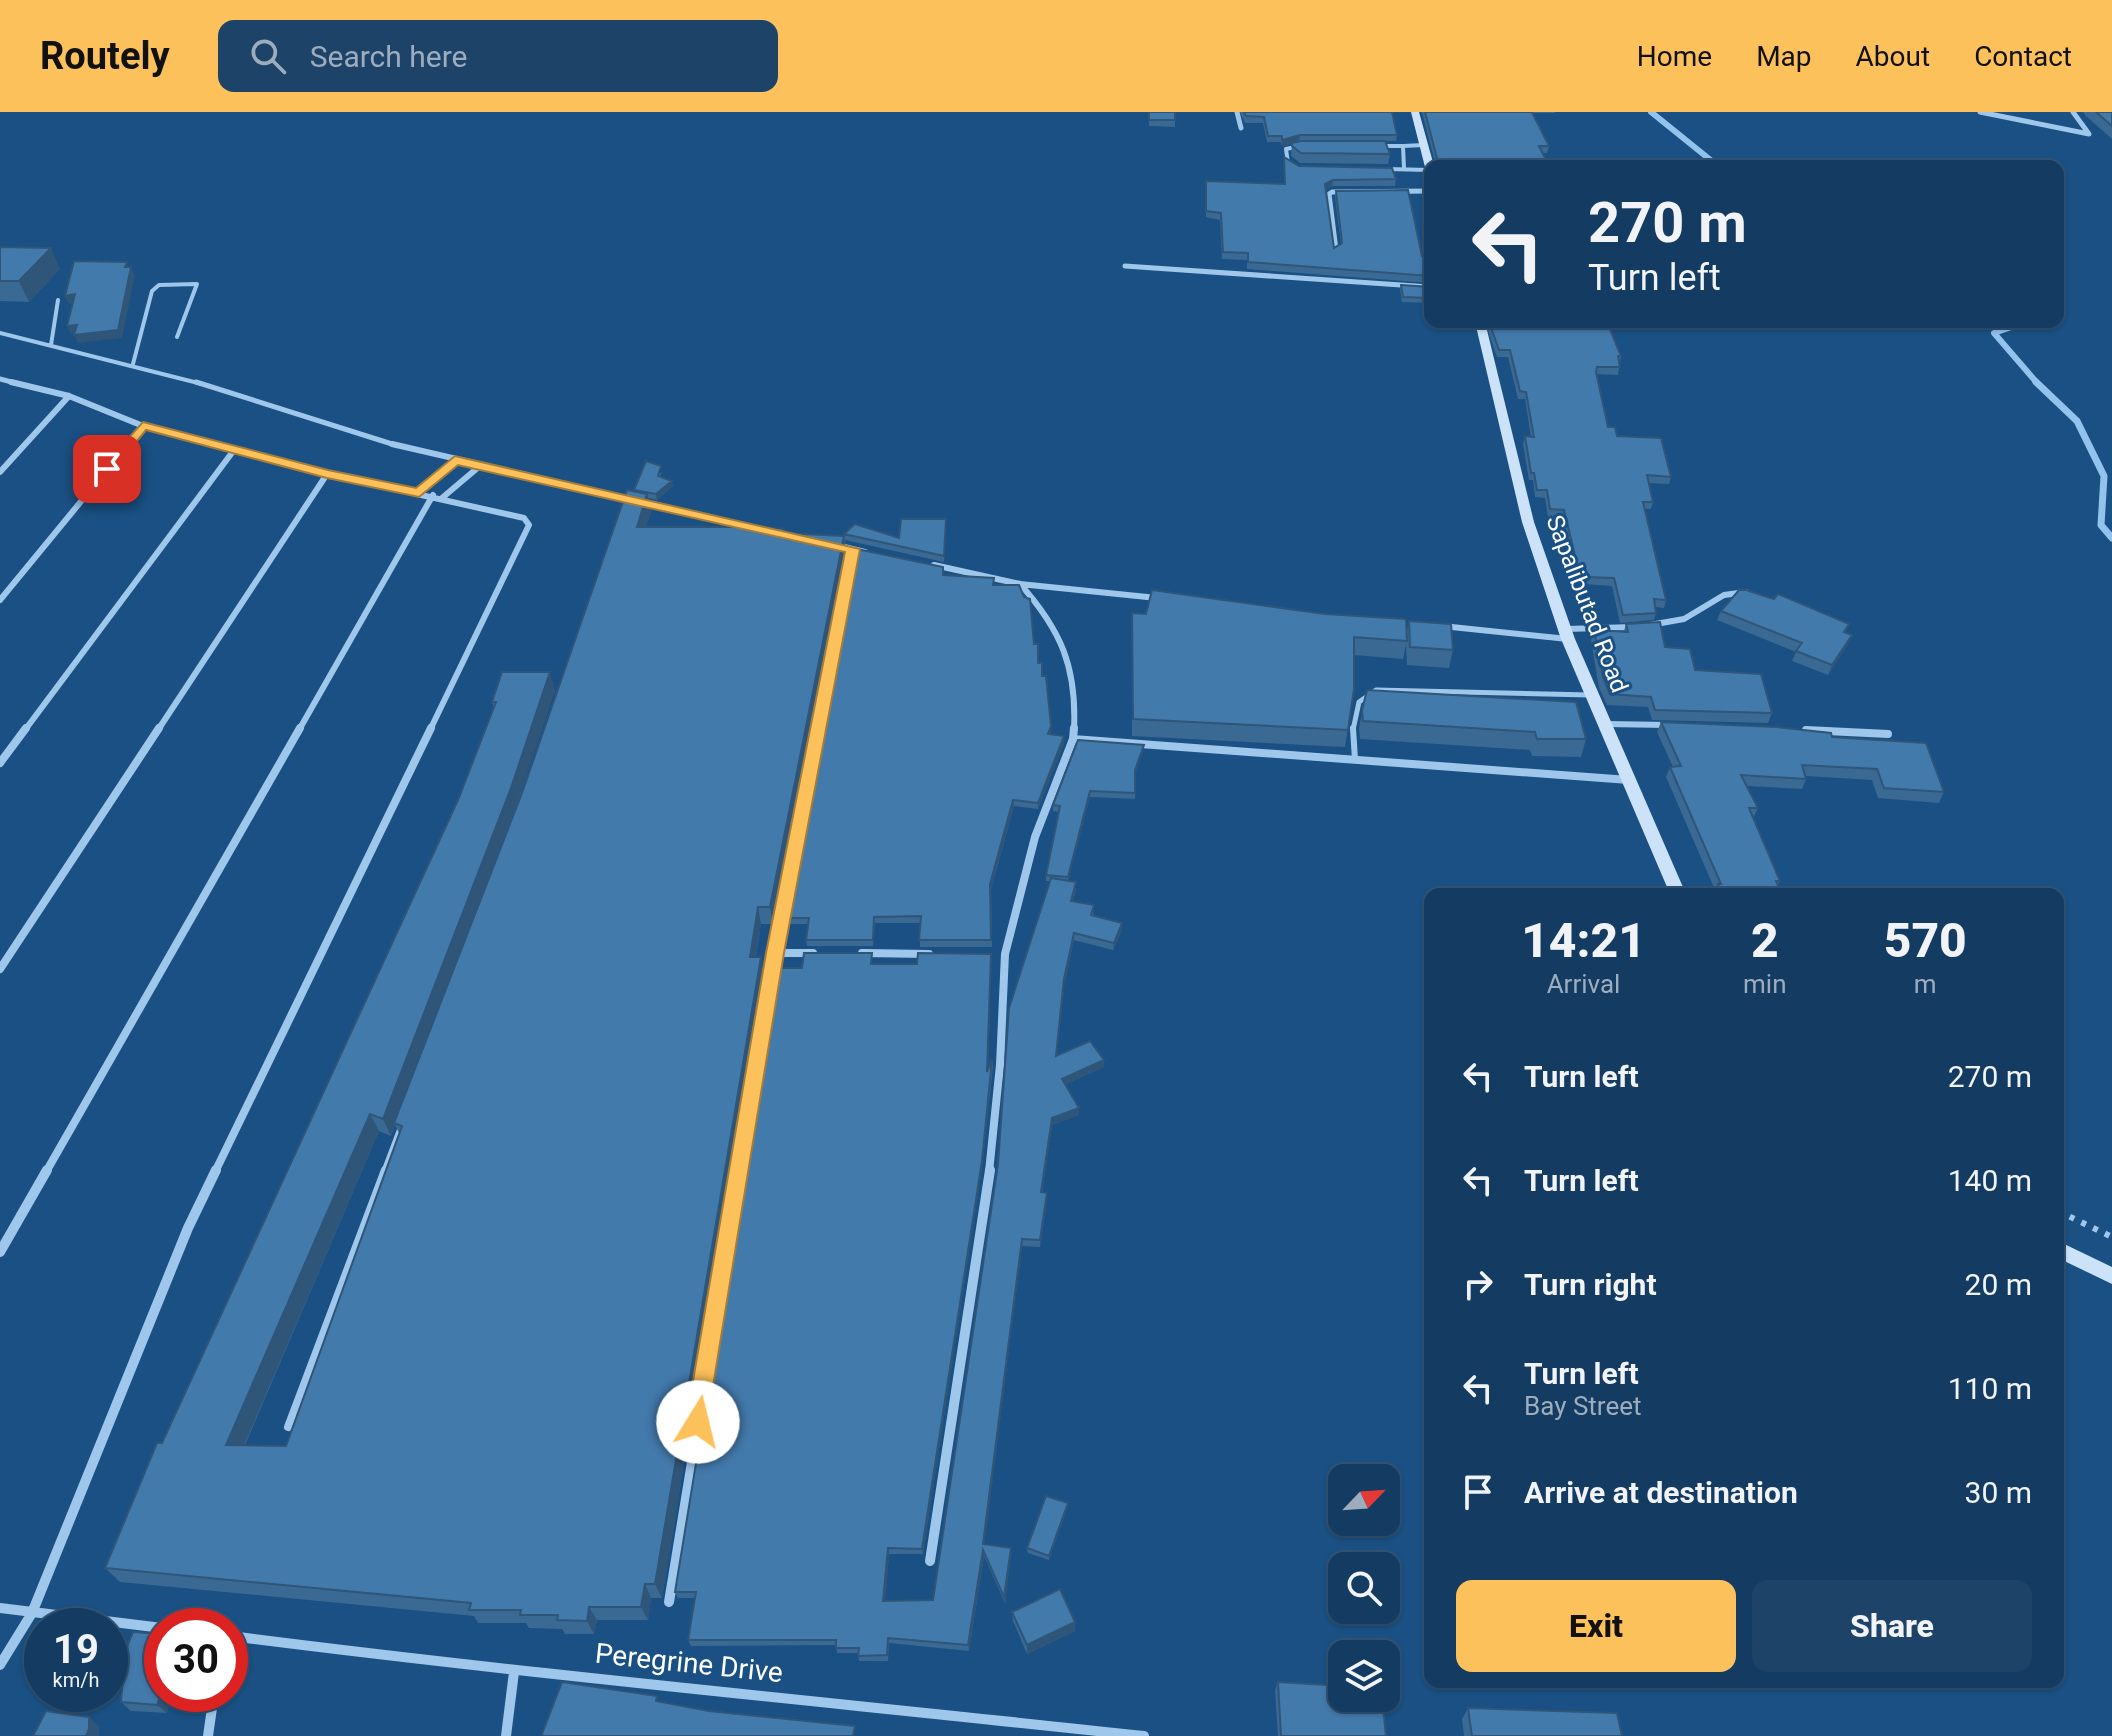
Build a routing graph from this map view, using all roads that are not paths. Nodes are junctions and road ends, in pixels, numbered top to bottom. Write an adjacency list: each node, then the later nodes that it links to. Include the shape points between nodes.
1 (1237, 112): 5 (street)
2 (1415, 112): 6 (street)
3 (1980, 112): 4 (street, via 2089,134)
4 (2073, 112)
5 (1241, 128)
6 (1425, 145): 9 (lane); 10 (street)
7 (1315, 146): 11 (lane, via 1286,149)
8 (1379, 146): 9 (lane)
9 (1403, 146): 12 (lane)
10 (1428, 160)
11 (1291, 167)
12 (1404, 168): 13 (lane); 14 (lane)
13 (1373, 169)
14 (1424, 169)
15 (1424, 191): 16 (street, via 1329,194)
16 (1336, 250)
17 (1125, 266): 18 (street)
18 (1424, 287)
19 (58, 300): 23 (lane)
20 (1481, 328): 48 (street, Sapalibutad Road, via 1528,522)
21 (0, 333): 23 (lane)
22 (177, 337): 24 (lane, via 197,284 159,285 152,291)
23 (51, 345): 24 (lane)
24 (133, 364): 28 (lane)
25 (0, 379): 26 (street)
26 (69, 396): 27 (street); 32 (street)
27 (143, 426): 29 (street); 46 (street)
28 (392, 444): 30 (street)
29 (234, 450): 33 (street); 56 (street)
30 (455, 460): 31 (street); 34 (street)
31 (481, 465): 35 (street); 36 (street)
32 (0, 472)
33 (327, 474): 34 (street); 65 (street)
34 (419, 492): 35 (street)
35 (438, 496): 67 (street); 74 (street, via 524,518 528,533 188,1228)
36 (623, 499): 37 (lane); 38 (street)
37 (621, 509)
38 (776, 532)
39 (822, 542): 40 (street)
40 (853, 549): 41 (street); 59 (street)
41 (868, 552)
42 (928, 564): 43 (street)
43 (1020, 584): 45 (street); 54 (street, via 1047,614 1065,648 1075,702)
44 (1759, 596): 48 (street, via 1723,592 1677,622)
45 (1160, 598)
46 (0, 600)
47 (1425, 625): 48 (street)
48 (1567, 634): 49 (street, Sapalibutad Road)
49 (1592, 695): 50 (street, Sapalibutad Road); 55 (lane, via 1369,691 1361,696 1354,715)
50 (1606, 724): 51 (street); 57 (street, Sapalibutad Road)
51 (1685, 725)
52 (1795, 730): 53 (street)
53 (1888, 734)
54 (1073, 739): 55 (street); 64 (street, via 1035,837)
55 (1355, 760): 57 (street)
56 (0, 763)
57 (1630, 780): 58 (street, Sapalibutad Road)
58 (1675, 888)
59 (775, 953): 60 (street); 72 (street)
60 (821, 953)
61 (852, 953): 62 (street)
62 (944, 954)
63 (990, 954): 64 (street)
64 (1005, 954): 71 (street, via 986,1207)
65 (0, 969)
66 (405, 1117): 70 (lane)
67 (0, 1252)
68 (2064, 1252): 69 (street)
69 (2112, 1276)
70 (288, 1427)
71 (930, 1561)
72 (669, 1602)
73 (0, 1608): 75 (street)
74 (34, 1608)
75 (24, 1612)
76 (24, 1626): 78 (street)
77 (248, 1638): 79 (street, Peregrine Drive)
78 (0, 1665)
79 (514, 1672): 82 (street); 83 (street, Peregrine Drive)
80 (211, 1712): 81 (street)
81 (208, 1736)
82 (506, 1736)
83 (1144, 1736)

